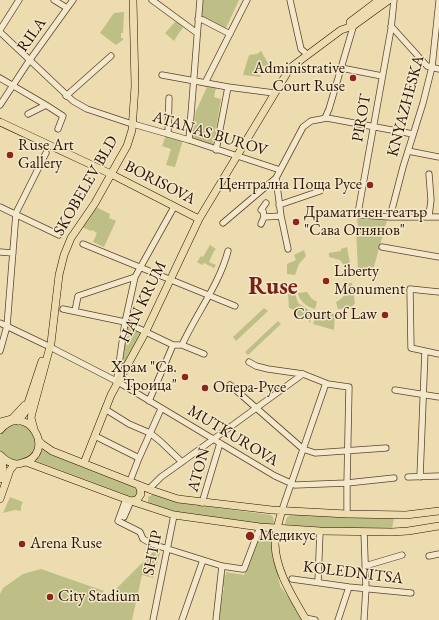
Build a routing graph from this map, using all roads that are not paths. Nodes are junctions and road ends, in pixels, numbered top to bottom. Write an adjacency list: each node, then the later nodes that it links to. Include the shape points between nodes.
1 (19, 0): 18 (street)
2 (54, 0): 14 (street)
3 (73, 0): 14 (street, RILA)
4 (130, 0): 42 (main road, SKOBELEV BLD)
5 (133, 0): 42 (main road, SKOBELEV BLD, via 135,86)
6 (152, 0): 19 (street)
7 (200, 0): 15 (street)
8 (247, 0): 20 (street)
9 (290, 0): 21 (street, via 301,49)
10 (379, 0): 16 (main road)
11 (389, 0): 16 (main road)
12 (394, 0): 17 (street, PIROT)
13 (439, 1): 24 (street, KNYAZHESKA)
14 (67, 8): 23 (street, RILA)
15 (198, 19): 19 (street); 20 (street)
16 (353, 24): 21 (main road, HAN KRUM); 25 (street)
17 (391, 26): 24 (street, via 427,66); 28 (street, PIROT)
18 (0, 31): 23 (street, ATANAS BUROV)
19 (197, 33): 30 (street)
20 (230, 34): 31 (street)
21 (307, 54): 34 (main road, HAN KRUM, via 292,66)
22 (111, 56): 35 (street)
23 (29, 61): 32 (street, RILA); 35 (street, ATANAS BUROV)
24 (432, 67): 26 (street); 46 (street, KNYAZHESKA)
25 (341, 68): 28 (street); 40 (street)
26 (439, 69)
27 (162, 76): 30 (street)
28 (382, 76): 43 (street, PIROT)
29 (0, 78): 32 (street)
30 (194, 80): 31 (street); 47 (street)
31 (205, 82): 33 (street)
32 (13, 85): 37 (street); 38 (street, RILA)
33 (228, 87): 34 (street); 48 (street)
34 (274, 93): 51 (main road, HAN KRUM)
35 (66, 96): 42 (street, ATANAS BUROV, via 87,109)
36 (169, 98): 45 (street)
37 (46, 105): 39 (street); 44 (street, via 64,116)
38 (0, 106)
39 (28, 114)
40 (325, 118): 43 (street); 53 (street, via 307,124)
41 (0, 122): 54 (main road, BORISOVA)
42 (131, 124): 45 (street, ATANAS BUROV); 54 (main road, SKOBELEV BLD, via 127,146)
43 (374, 126): 46 (street); 66 (street, PIROT, via 358,211 359,215)
44 (58, 129)
45 (168, 134): 47 (street, ATANAS BUROV)
46 (413, 134): 49 (street, KNYAZHESKA)
47 (189, 140): 48 (street, ATANAS BUROV)
48 (216, 150): 51 (street, ATANAS BUROV)
49 (408, 151): 52 (street); 66 (street, KNYAZHESKA)
50 (46, 153): 62 (street)
51 (237, 156): 53 (street, ATANAS BUROV); 68 (main road, HAN KRUM)
52 (439, 157)
53 (280, 170): 56 (street)
54 (110, 174): 61 (main road, BORISOVA); 93 (main road, SKOBELEV BLD, via 95,203 71,238 64,255)
55 (429, 174): 64 (street)
56 (276, 178): 59 (street); 69 (street)
57 (320, 191): 59 (street)
58 (266, 203): 65 (street, via 261,210)
59 (279, 205): 63 (street)
60 (0, 207): 62 (street)
61 (174, 207): 68 (main road, BORISOVA); 79 (street)
62 (16, 213): 71 (street); 77 (street)
63 (281, 216): 65 (street); 74 (street)
64 (429, 216): 66 (street); 67 (street)
65 (264, 217): 70 (street)
66 (390, 217)
67 (439, 217)
68 (199, 219): 81 (main road, HAN KRUM)
69 (223, 223)
70 (261, 224)
71 (59, 235)
72 (83, 244): 79 (street)
73 (382, 247): 78 (street)
74 (288, 249)
75 (228, 251): 83 (street)
76 (0, 252): 77 (street)
77 (13, 253): 89 (street)
78 (439, 257)
79 (140, 267): 80 (street); 81 (street)
80 (135, 277): 86 (street, via 78,296); 87 (street)
81 (170, 280): 83 (street); 90 (main road, HAN KRUM)
82 (439, 292): 95 (street, via 410,289 411,348)
83 (208, 296): 84 (street); 92 (street)
84 (235, 306)
85 (63, 309): 86 (street)
86 (75, 311): 87 (street)
87 (125, 322): 90 (street); 100 (street)
88 (0, 323): 89 (street, MUTKUROVA)
89 (7, 326): 93 (street, MUTKUROVA); 94 (street)
90 (146, 331): 91 (street); 100 (main road, HAN KRUM)
91 (173, 345): 92 (street); 106 (street)
92 (182, 345): 96 (street)
93 (48, 346): 100 (street, MUTKUROVA); 107 (main road, SKOBELEV BLD); 113 (main road, SKOBELEV BLD, via 31,418)
94 (0, 351)
95 (425, 351): 97 (street); 104 (street)
96 (204, 354)
97 (439, 354)
98 (249, 362): 99 (street, via 262,367)
99 (304, 374): 101 (street); 109 (street)
100 (118, 381): 106 (street, MUTKUROVA); 110 (main road, HAN KRUM)
101 (326, 383): 121 (street); 122 (street, via 349,387)
102 (230, 385): 109 (street)
103 (395, 390): 104 (street)
104 (424, 395): 105 (street); 131 (street)
105 (439, 397)
106 (149, 401): 108 (street, MUTKUROVA)
107 (28, 402): 111 (main road, SKOBELEV BLD, via 23,416); 112 (main road, via 12,419)
108 (161, 408): 115 (street); 117 (street, MUTKUROVA)
109 (255, 408): 117 (street); 121 (street)
110 (105, 409): 115 (street); 116 (main road, HAN KRUM)
111 (18, 421): 112 (main road); 113 (main road)
112 (2, 424): 114 (main road)
113 (34, 429): 118 (main road, SKOBELEV BLD)
114 (0, 430)
115 (150, 433): 124 (street); 125 (street)
116 (95, 436): 124 (street); 127 (main road, HAN KRUM)
117 (213, 439): 119 (street, MUTKUROVA); 125 (street)
118 (39, 441): 126 (main road); 127 (main road, via 52,451)
119 (220, 444): 136 (street, MUTKUROVA); 141 (street, ATON)
120 (386, 448): 122 (street)
121 (303, 449): 122 (street, via 315,453); 136 (street)
122 (347, 451): 135 (street)
123 (0, 456): 128 (main road); 133 (main road)
124 (139, 458): 134 (street)
125 (182, 462): 138 (street)
126 (30, 463): 128 (main road); 133 (main road, via 16,469); 140 (main road)
127 (84, 463): 134 (main road)
128 (15, 464): 133 (main road)
129 (439, 476): 131 (street)
130 (408, 477): 131 (street)
131 (420, 477)
132 (394, 478): 135 (street, MUTKUROVA)
133 (3, 480): 139 (main road)
134 (130, 481): 137 (main road)
135 (347, 483): 136 (street, MUTKUROVA); 145 (street)
136 (291, 484): 143 (street)
137 (138, 485): 138 (main road); 140 (main road, via 141,494 137,500)
138 (149, 489): 141 (main road, via 178,499); 142 (main road, via 145,498)
139 (0, 499)
140 (129, 500): 142 (main road); 152 (street, via 119,522 140,532 148,543)
141 (202, 503): 143 (main road)
142 (148, 507): 146 (main road)
143 (282, 510): 145 (main road); 149 (main road)
144 (439, 511): 145 (main road, via 410,515)
145 (347, 514)
146 (174, 515): 148 (main road); 152 (street, SHTIP)
147 (439, 526): 151 (main road, via 408,531)
148 (260, 527): 149 (main road); 157 (street, via 244,569)
149 (278, 529): 150 (main road); 164 (main road, via 275,544 278,561 288,589)
150 (320, 531): 151 (main road); 160 (street)
151 (364, 532): 158 (street)
152 (168, 550): 156 (street); 165 (street, SHTIP)
153 (439, 554): 155 (street)
154 (402, 555): 158 (street)
155 (429, 556)
156 (204, 560): 157 (street); 166 (street)
157 (222, 566): 167 (street)
158 (365, 566): 162 (street)
159 (292, 579): 160 (street, KOLEDNITSA)
160 (318, 582): 161 (street, KOLEDNITSA)
161 (348, 587): 162 (street, KOLEDNITSA); 169 (street)
162 (366, 588): 163 (street, KOLEDNITSA); 170 (street)
163 (411, 593)
164 (306, 619): 168 (street)
165 (153, 620)
166 (182, 620)
167 (216, 620)
168 (315, 620)
169 (338, 620)
170 (364, 620)

